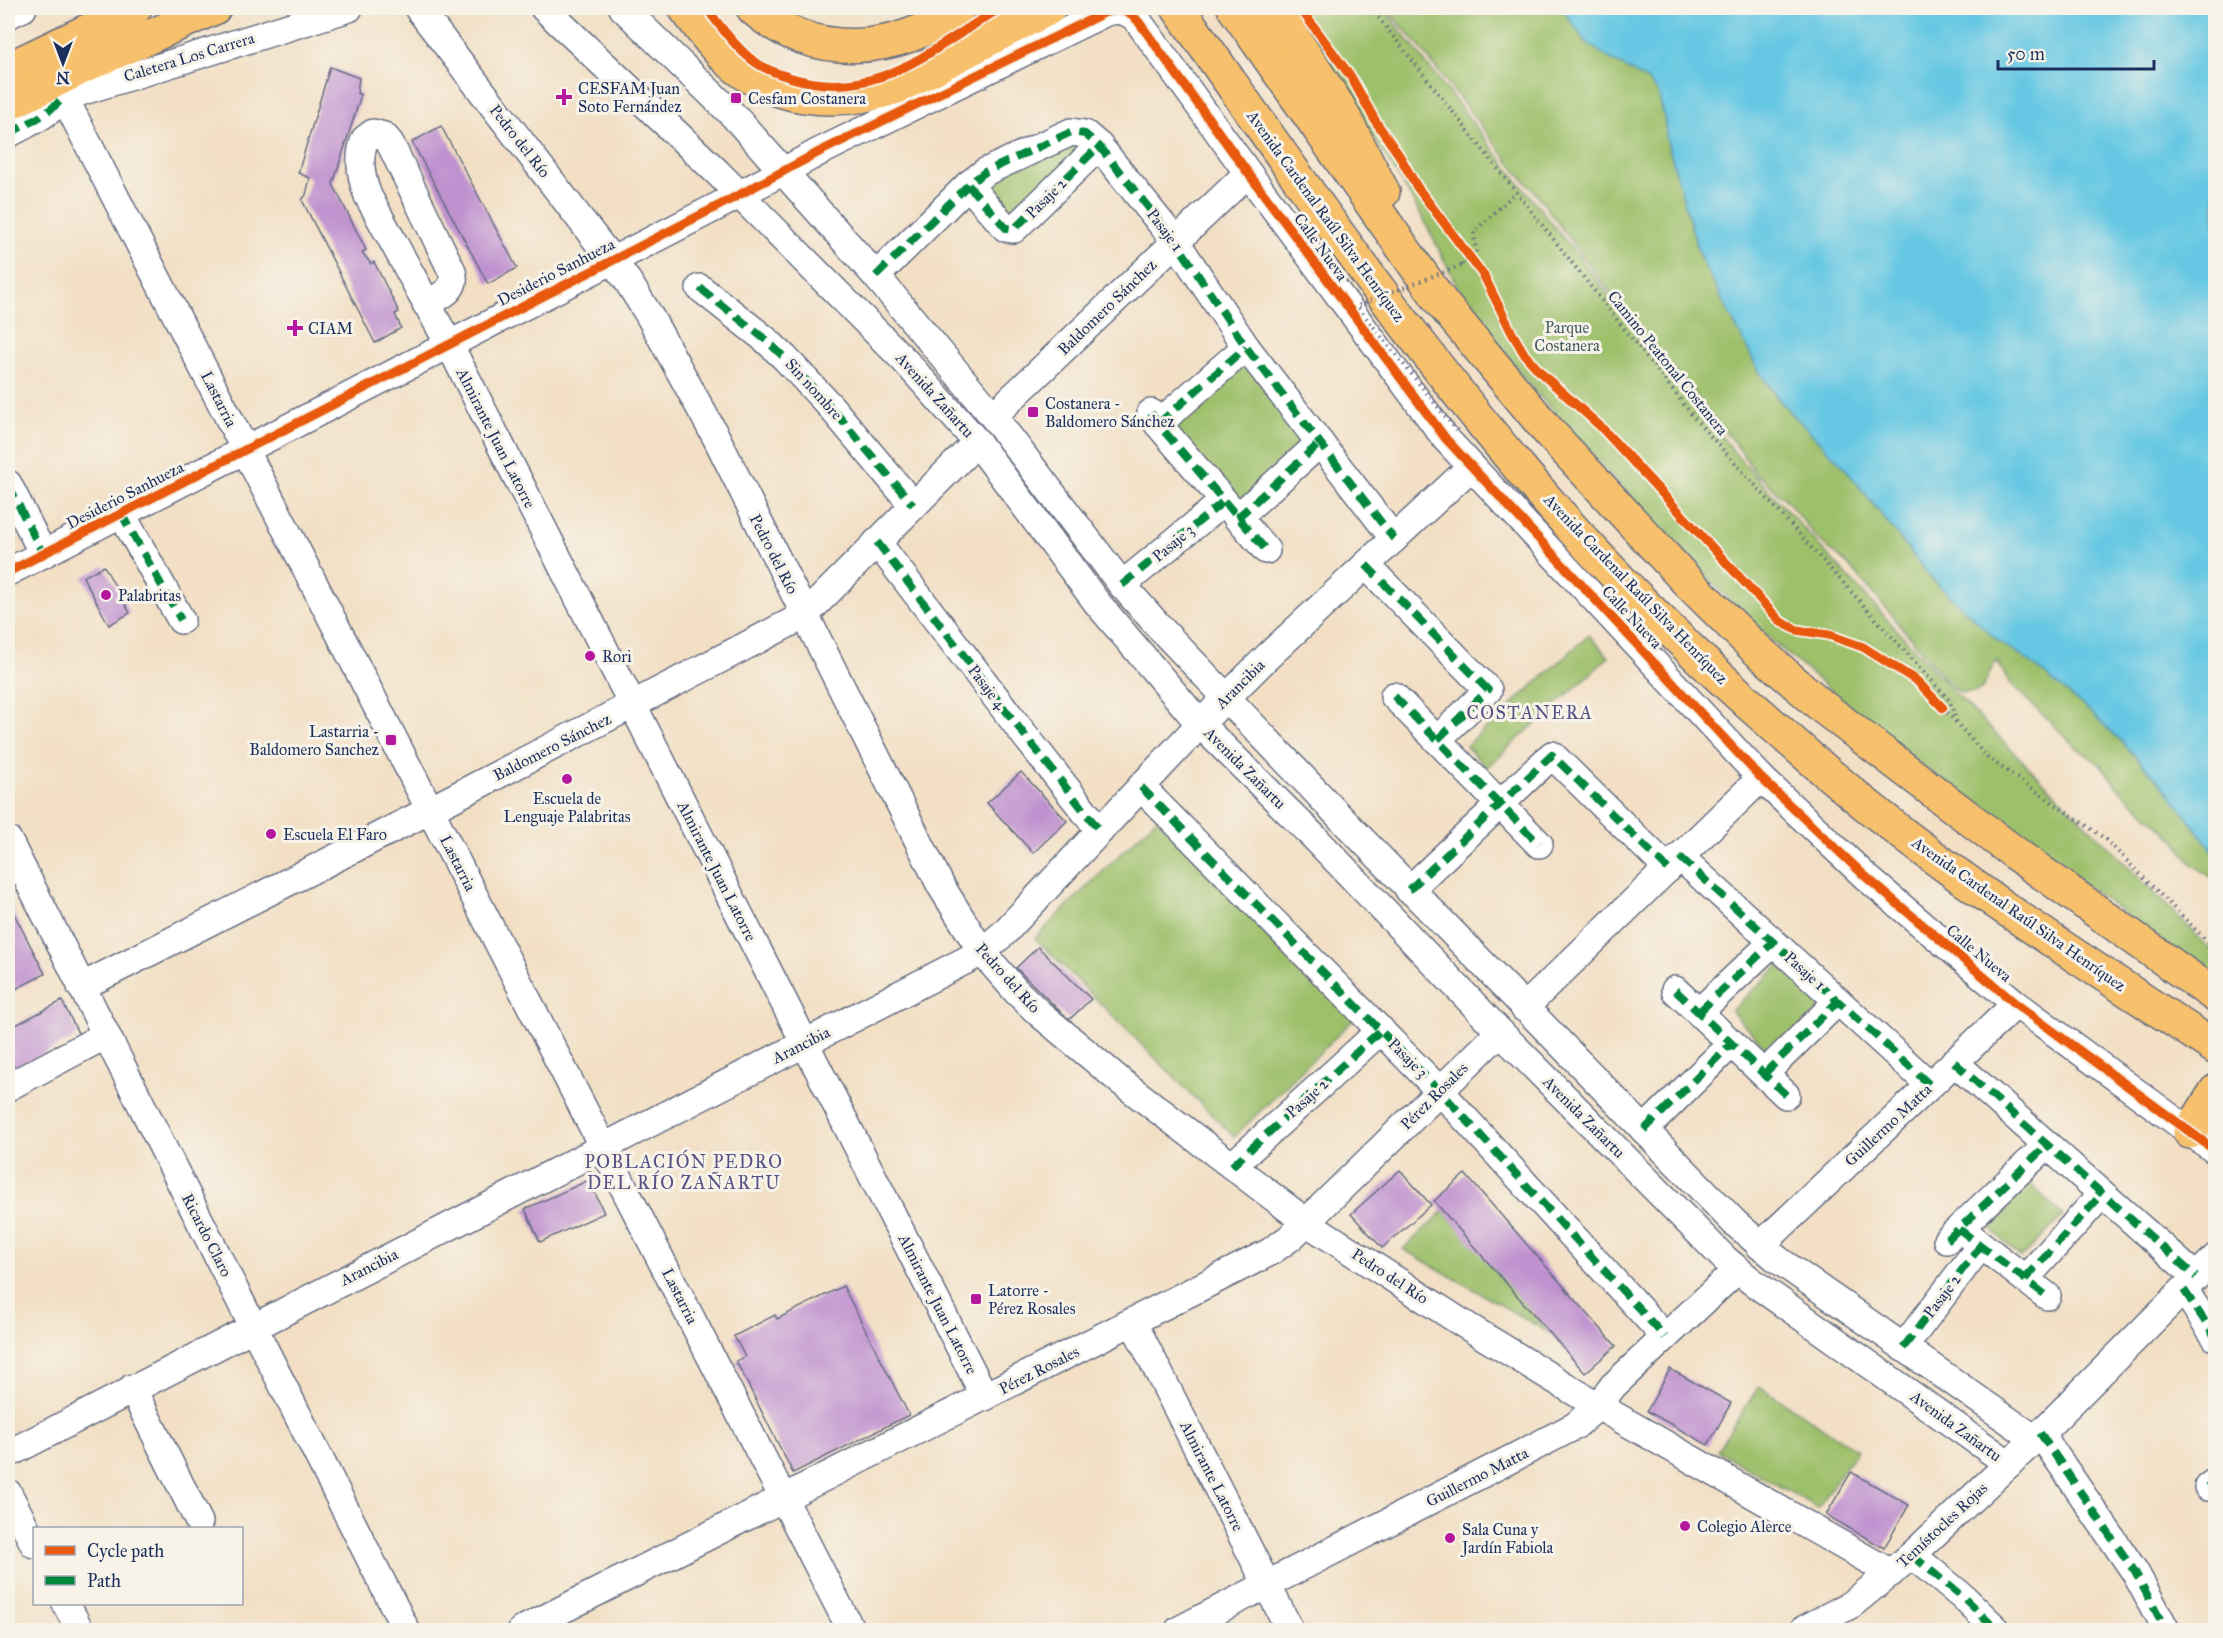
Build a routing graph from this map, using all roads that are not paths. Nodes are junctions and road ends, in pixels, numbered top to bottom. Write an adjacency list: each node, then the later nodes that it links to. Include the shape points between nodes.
1 (23, 8): 16 (street)
2 (135, 8): 17 (main road)
3 (214, 8): 19 (main road)
4 (349, 8): 18 (street, Caletera Los Carrera)
5 (418, 8): 28 (street, Pedro del Río)
6 (544, 8): 26 (street, Avenida Zañartu)
7 (623, 8): 23 (street, Avenida Zañartu, via 734,116)
8 (685, 8): 11 (main road, via 718,50 748,75 794,95 834,99 897,87)
9 (753, 8): 10 (main road, via 792,33 820,43 853,46 910,36)
10 (959, 8)
11 (1049, 8)
12 (1178, 8): 81 (main road, Avenida Cardenal Raúl Silva Henríquez, via 1363,269 1454,388 1555,509 1681,640 1784,736 1912,840 1986,895)
13 (1234, 8): 30 (main road)
14 (1274, 8): 30 (main road, via 1353,132)
15 (1124, 11): 23 (street, Desiderio Sanhueza, via 1104,14); 24 (street, Calle Nueva, via 1138,21)
16 (8, 15)
17 (8, 69)
18 (64, 97): 20 (main road); 21 (street, via 44,115); 38 (street, Lastarria)
19 (8, 104)
20 (8, 116)
21 (8, 134)
22 (1099, 146): 25 (street, Pasaje 1, via 1085,134 1071,132 985,172); 25 (street, Pasaje 2, via 1014,229 1006,228); 27 (street, Pasaje 1)
23 (783, 171): 26 (street, Desiderio Sanhueza); 29 (street, Avenida Zañartu)
24 (1248, 173): 27 (street, Baldomero Sánchez); 39 (street, Calle Nueva, via 1416,400)
25 (968, 184): 29 (street, Pasaje 1)
26 (740, 194): 28 (street, Desiderio Sanhueza); 36 (street, Avenida Zañartu, via 905,361)
27 (1176, 242): 34 (street, Pasaje 1); 35 (street, Baldomero Sánchez)
28 (611, 259): 33 (street, Desiderio Sanhueza); 51 (street, Pedro del Río, via 649,315 685,380)
29 (876, 276): 35 (street, Avenida Zañartu)
30 (1423, 277): 71 (main road, via 1556,440 1756,649 1891,761)
31 (700, 288): 41 (street, Sin nombre, via 785,358)
32 (426, 304): 32 (street, Almirante Juan Latorre, via 365,188 361,153 365,139 373,133 390,143 454,275 450,290); 33 (street, Almirante Juan Latorre)
33 (448, 344): 38 (street, Desiderio Sanhueza); 55 (street, Almirante Juan Latorre)
34 (1246, 347): 37 (street, Pasaje 1); 42 (street, via 1154,418)
35 (993, 416): 50 (street, Avenida Zañartu)
36 (977, 442): 41 (street, Baldomero Sánchez); 56 (street, Avenida Zañartu, via 1098,604)
37 (1320, 443): 42 (street); 44 (street, Pasaje 1)
38 (245, 449): 43 (street, Desiderio Sanhueza); 61 (street, Lastarria)
39 (1472, 467): 44 (street, Arancibia); 58 (street, Calle Nueva)
40 (8, 484): 47 (street)
41 (913, 505): 45 (street, Baldomero Sánchez)
42 (1231, 509): 46 (street); 50 (street, Pasaje 3)
43 (121, 513): 47 (street, Desiderio Sanhueza); 52 (street)
44 (1394, 539): 48 (street, Arancibia)
45 (877, 542): 51 (street, Baldomero Sánchez); 62 (street, Pasaje 4)
46 (1266, 550)
47 (43, 554): 49 (street, Desiderio Sanhueza)
48 (1366, 565): 54 (street, Arancibia); 57 (street, via 1488,690)
49 (8, 572)
50 (1122, 585): 54 (street, Avenida Zañartu)
51 (805, 615): 55 (street, Baldomero Sánchez); 68 (street, Pedro del Río, via 941,886)
52 (181, 620)
53 (1394, 696): 57 (street)
54 (1226, 698): 56 (street, Arancibia); 66 (street, Avenida Zañartu)
55 (632, 705): 61 (street, Baldomero Sánchez); 79 (street, Almirante Juan Latorre)
56 (1200, 724): 59 (street, Arancibia); 77 (street, Avenida Zañartu)
57 (1437, 740): 60 (street)
58 (1761, 778): 65 (street); 73 (street, Calle Nueva, via 1866,877)
59 (1141, 787): 62 (street, Arancibia); 76 (street, Pasaje 3)
60 (1499, 804): 64 (street); 65 (street, Pasaje 1, via 1552,755); 66 (street)
61 (430, 810): 69 (street, Baldomero Sánchez); 92 (street, Lastarria)
62 (1100, 831): 68 (street, Arancibia, via 1000,938)
63 (8, 840): 69 (street, Ricardo Claro)
64 (1539, 844)
65 (1674, 863): 67 (street, Pasaje 1); 74 (street)
66 (1409, 890): 74 (street, Avenida Zañartu)
67 (1773, 942): 72 (street, Pasaje 1); 75 (street)
68 (982, 952): 79 (street, Arancibia); 93 (street, Pedro del Río, via 1016,991 1075,1045)
69 (81, 987): 78 (street, Ricardo Claro)
70 (1676, 990): 75 (street)
71 (2216, 996)
72 (1838, 1001): 83 (street); 84 (street, Pasaje 1)
73 (2016, 1004): 82 (street, Guillermo Matta); 90 (street, Calle Nueva)
74 (1524, 1008): 89 (street, Avenida Zañartu)
75 (1699, 1012): 80 (street)
76 (1381, 1030): 86 (street, Pasaje 3); 93 (street, Pasaje 2)
77 (1500, 1032): 86 (street, Pérez Rosales); 99 (street, Avenida Zañartu)
78 (106, 1035): 85 (street); 104 (street, Ricardo Claro)
79 (805, 1043): 92 (street, Arancibia); 109 (street, Almirante Juan Latorre)
80 (1732, 1043): 83 (street); 89 (street)
81 (2215, 1050)
82 (1954, 1062): 84 (street, Guillermo Matta); 91 (street)
83 (1764, 1074): 88 (street)
84 (1930, 1085): 97 (street, Guillermo Matta)
85 (8, 1087)
86 (1440, 1090): 95 (street, Pérez Rosales); 105 (street, Pasaje 3)
87 (2216, 1091): 90 (main road)
88 (1786, 1095)
89 (1644, 1130): 97 (street, Avenida Zañartu)
90 (2203, 1141)
91 (2047, 1145): 94 (street); 96 (street, via 1953,1235)
92 (603, 1147): 104 (street, Arancibia); 115 (street, Lastarria)
93 (1233, 1166): 95 (street, Pedro del Río)
94 (2103, 1194): 100 (street); 101 (street)
95 (1306, 1222): 103 (street, Pérez Rosales, via 1270,1252); 110 (street, Pedro del Río)
96 (1981, 1245): 100 (street); 107 (street, Pasaje 2)
97 (1760, 1246): 107 (street, Avenida Zañartu)
98 (2216, 1257): 101 (street, Temístocles Rojas)
99 (1737, 1270): 105 (street, Guillermo Matta); 113 (street, Avenida Zañartu)
100 (2025, 1279): 102 (street)
101 (2198, 1279): 106 (street); 111 (street, Temístocles Rojas)
102 (2047, 1296)
103 (1133, 1322): 109 (street, Pérez Rosales); 120 (street, Almirante Latorre)
104 (253, 1327): 108 (street, Arancibia); 123 (street, Ricardo Claro)
105 (1665, 1337): 110 (street, Guillermo Matta, via 1613,1386)
106 (2216, 1338)
107 (1903, 1348): 111 (street, Avenida Zañartu)
108 (132, 1388): 112 (street, Arancibia); 116 (street)
109 (985, 1397): 115 (street, Pérez Rosales)
110 (1598, 1406): 119 (street, Pedro del Río); 120 (street, Guillermo Matta, via 1559,1436)
111 (2037, 1436): 113 (street, Temístocles Rojas); 130 (street, via 2135,1572)
112 (8, 1454)
113 (2009, 1464): 118 (street, Temístocles Rojas)
114 (8, 1493): 117 (street)
115 (784, 1498): 124 (street, Pérez Rosales); 125 (street, Lastarria)
116 (199, 1522)
117 (33, 1542)
118 (1912, 1555): 119 (street, Temístocles Rojas); 129 (street)
119 (1891, 1573): 128 (street, Temístocles Rojas, via 1852,1604)
120 (1267, 1585): 126 (street, Guillermo Matta); 127 (street, Almirante Latorre)
121 (67, 1605): 122 (street)
122 (80, 1630)
123 (406, 1630)
124 (522, 1630)
125 (851, 1630)
126 (1179, 1630)
127 (1290, 1630)
128 (1803, 1630)
129 (1997, 1630)
130 (2166, 1630)

